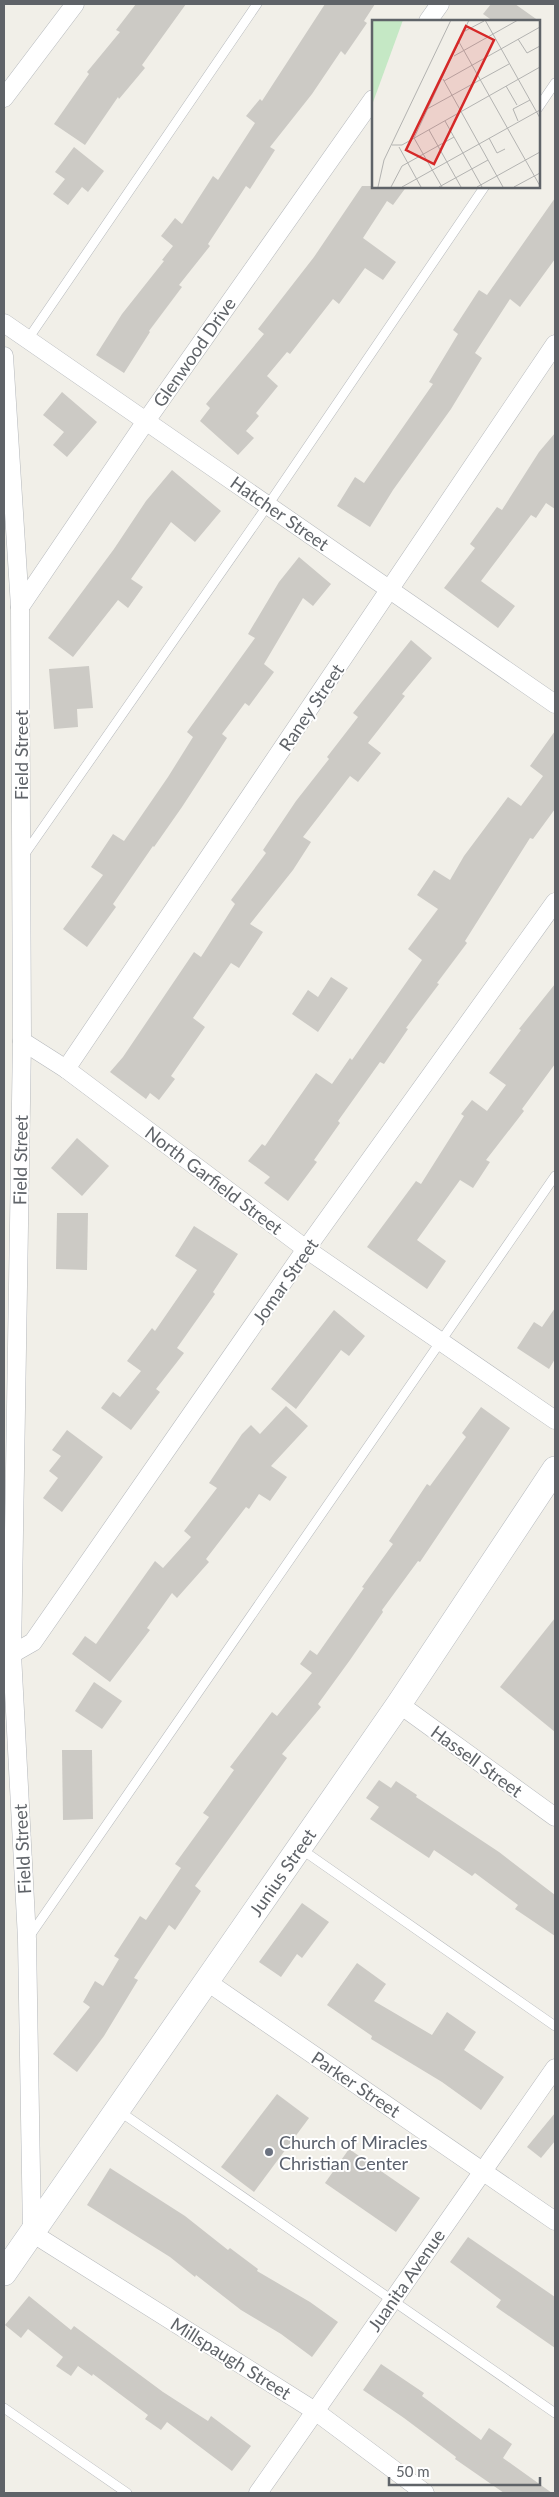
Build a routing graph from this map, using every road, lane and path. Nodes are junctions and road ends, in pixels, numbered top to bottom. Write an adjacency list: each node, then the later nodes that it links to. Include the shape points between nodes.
1 (75, 4): 6 (street)
2 (257, 4): 11 (lane)
3 (440, 4): 4 (street)
4 (429, 20)
5 (555, 83): 8 (lane)
6 (4, 98)
7 (372, 100): 14 (street, Glenwood Drive)
8 (539, 107)
9 (484, 188): 15 (lane)
10 (4, 323): 11 (street, Hatcher Street)
11 (28, 340): 14 (street, Hatcher Street)
12 (555, 344): 16 (street, Raney Street)
13 (4, 356): 17 (street, Field Street)
14 (146, 420): 15 (street, Hatcher Street); 17 (street, Glenwood Drive)
15 (268, 505): 16 (street, Hatcher Street); 19 (lane)
16 (391, 590): 18 (street, Hatcher Street); 22 (street, Raney Street)
17 (20, 607): 19 (street, Field Street)
18 (555, 704)
19 (21, 858): 21 (street, Field Street)
20 (555, 902): 24 (street, Jomar Street)
21 (22, 1041): 22 (street, North Garfield Street); 28 (street, Field Street)
22 (66, 1069): 24 (street, North Garfield Street)
23 (555, 1176): 25 (lane)
24 (306, 1249): 25 (street, North Garfield Street); 28 (street, Jomar Street, via 33,1642)
25 (440, 1341): 26 (street, North Garfield Street); 32 (lane)
26 (555, 1420)
27 (555, 1469): 29 (street, Junius Street)
28 (12, 1654): 32 (street, Field Street)
29 (399, 1704): 30 (street, Hassell Street); 31 (street, Junius Street)
30 (555, 1817)
31 (299, 1848): 33 (street, Junius Street); 34 (lane)
32 (27, 1939): 39 (street, Field Street)
33 (206, 1982): 36 (street, Junius Street); 37 (street, Parker Street)
34 (555, 2026)
35 (555, 2068): 37 (street, Juanita Avenue)
36 (117, 2109): 39 (street, Junius Street); 41 (lane)
37 (482, 2170): 38 (street, Parker Street); 41 (street, Juanita Avenue)
38 (555, 2221)
39 (32, 2233): 40 (street, Junius Street); 43 (street, Millspaugh Street)
40 (4, 2273)
41 (392, 2300): 43 (street, Juanita Avenue); 44 (lane)
42 (4, 2408): 45 (lane)
43 (316, 2411): 46 (street, Juanita Avenue); 47 (street, Millspaugh Street)
44 (555, 2413)
45 (127, 2493)
46 (258, 2493)
47 (425, 2493)

